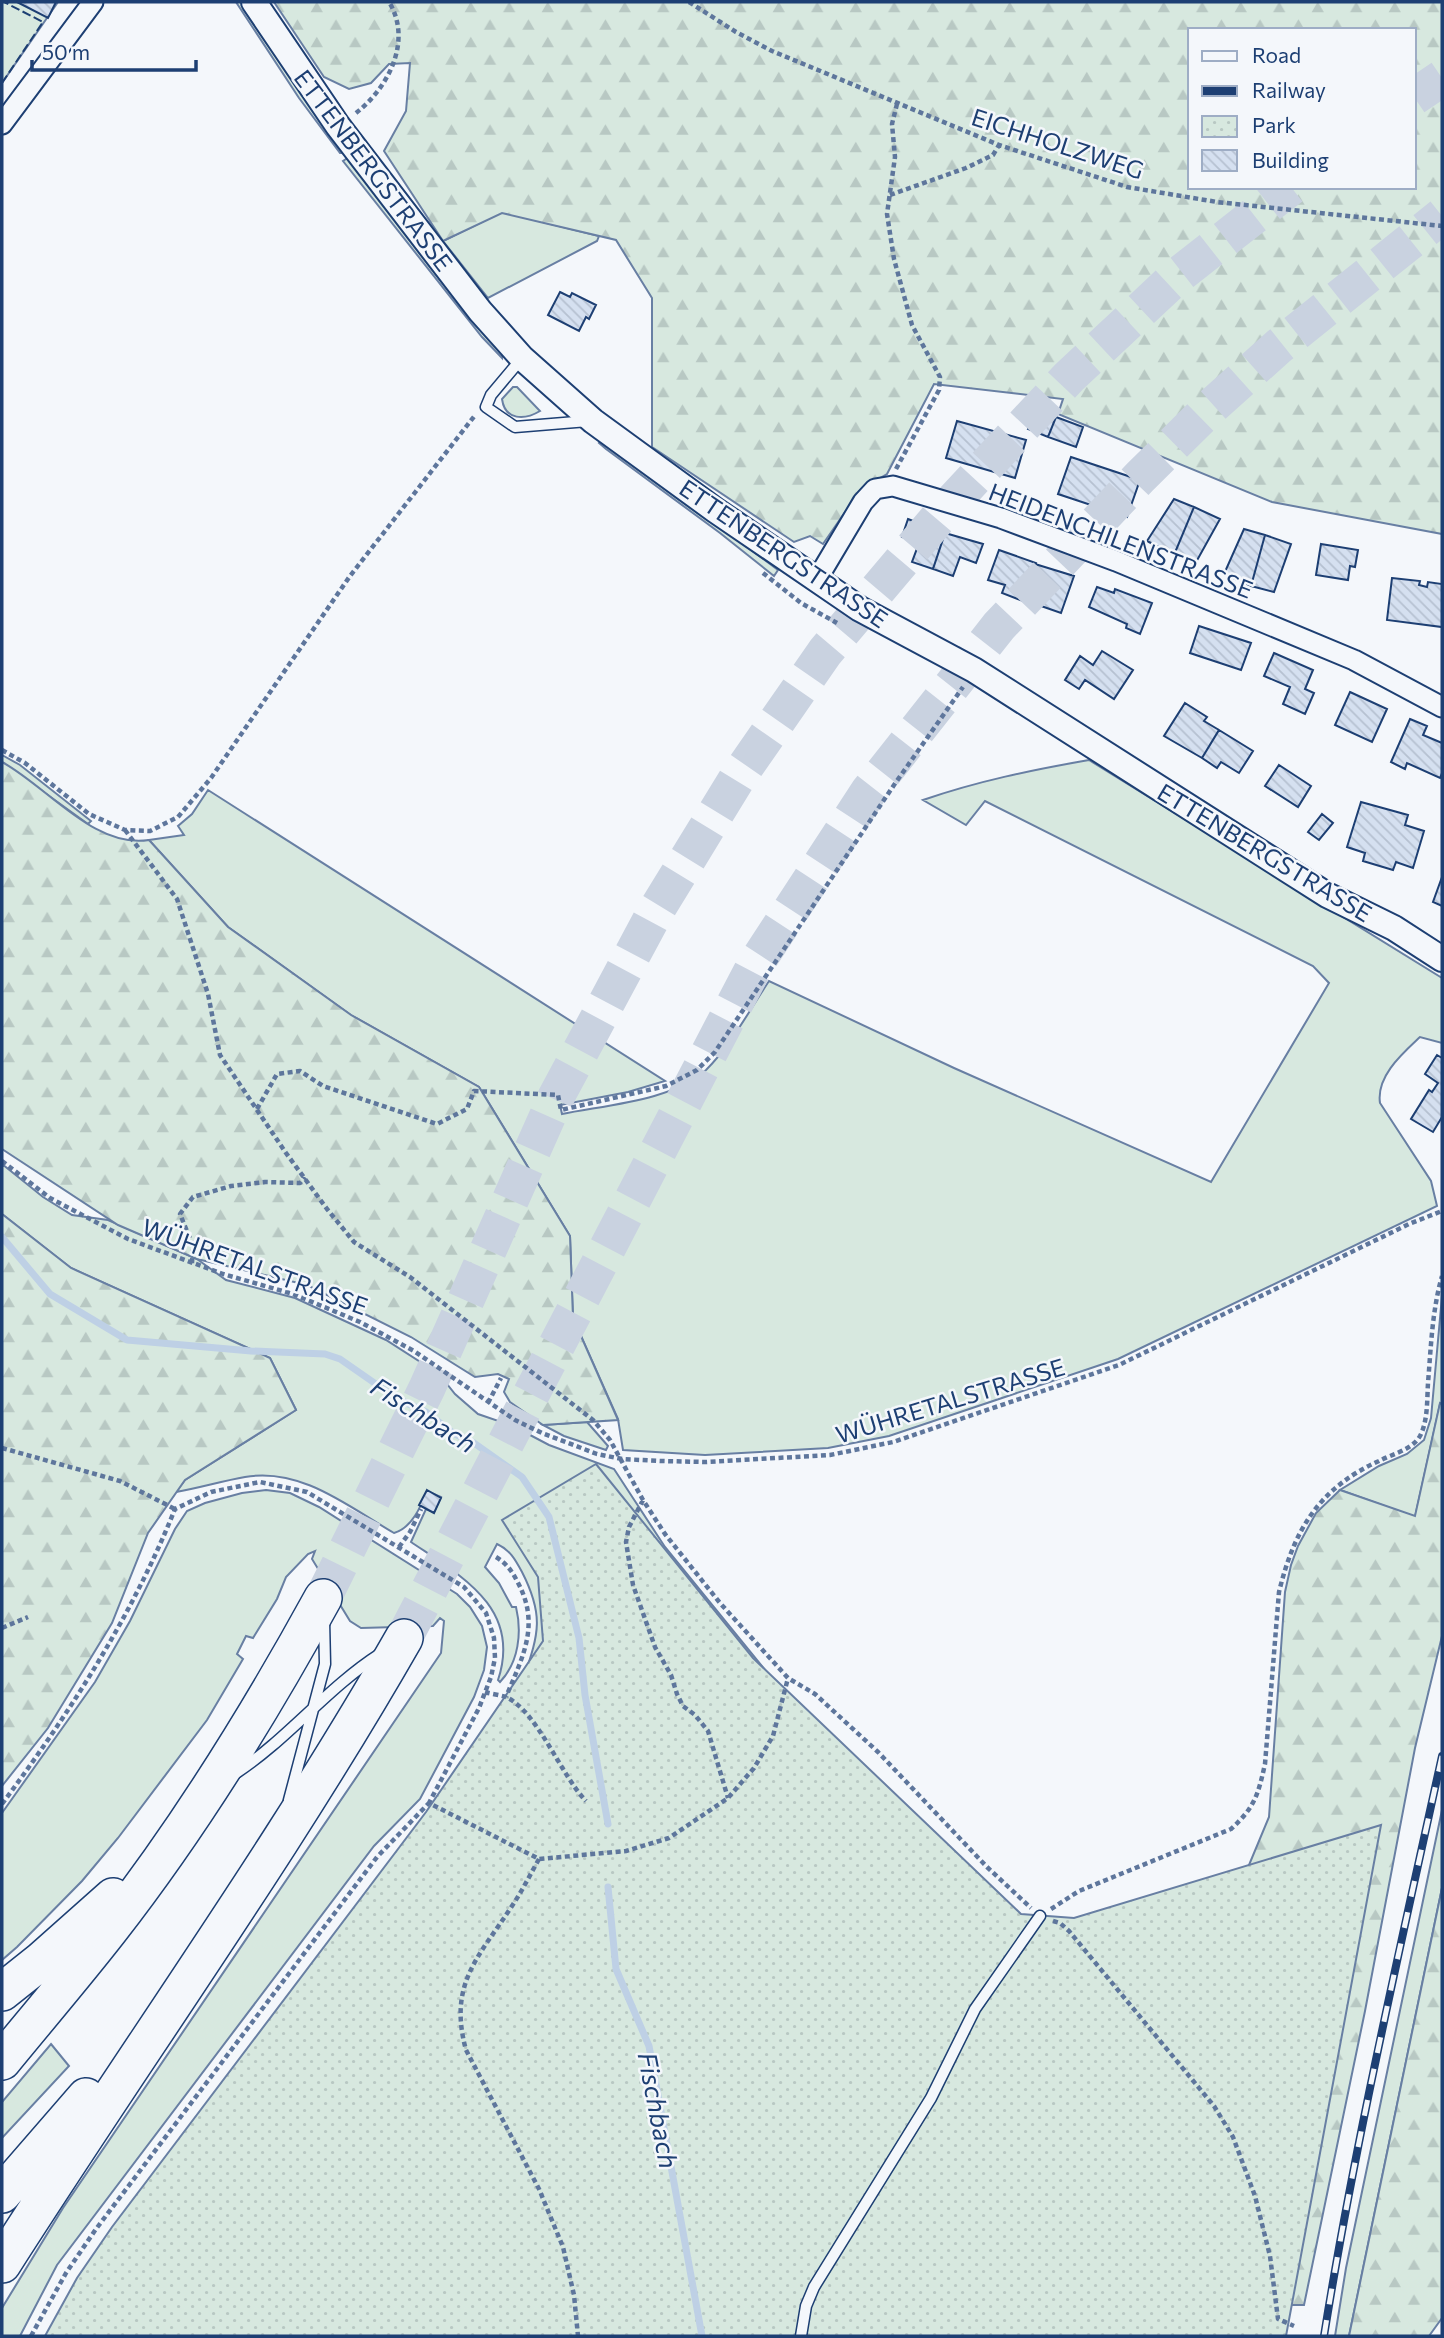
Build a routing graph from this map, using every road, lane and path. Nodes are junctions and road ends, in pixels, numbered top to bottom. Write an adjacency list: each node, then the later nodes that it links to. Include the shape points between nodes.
1 (93, 2): 6 (street)
2 (254, 2): 7 (street, ETTENBERGSTRASSE)
3 (389, 2): 7 (path, via 398,26 399,48 391,73 360,110)
4 (689, 2): 5 (path, EICHHOLZWEG, via 772,51)
5 (897, 104): 8 (path, EICHHOLZWEG); 9 (path)
6 (2, 124)
7 (338, 126): 11 (street, ETTENBERGSTRASSE)
8 (999, 145): 9 (path, via 993,155 966,168); 10 (path, EICHHOLZWEG, via 1127,187 1217,202)
9 (890, 195): 14 (path, via 887,214 894,259 912,325 940,377 939,390 894,473)
10 (1442, 226)
11 (522, 358): 12 (lane); 13 (street, ETTENBERGSTRASSE)
12 (486, 407): 13 (lane, via 515,427); 19 (path, via 472,416 349,576 211,778 178,817 150,831)
13 (593, 421): 15 (street, ETTENBERGSTRASSE)
14 (893, 486): 15 (street, via 875,489 863,502); 17 (street, HEIDENCHILENSTRASSE, via 1001,518 1116,561 1354,660)
15 (816, 581): 16 (street, ETTENBERGSTRASSE)
16 (974, 670): 20 (street, ETTENBERGSTRASSE, via 1327,895 1394,928); 21 (path, via 715,1052 697,1070 666,1086 561,1110 558,1095 474,1091 467,1108 438,1124 323,1086 300,1071 277,1074)
17 (1442, 707)
18 (2, 750): 19 (path, via 89,814)
19 (125, 830): 21 (path, via 177,899 208,994 220,1055)
20 (1442, 959)
21 (257, 1108): 23 (path)
22 (2, 1161): 25 (path, WÜHRETALSTRASSE, via 51,1198 91,1220)
23 (305, 1177): 25 (path, via 300,1183 231,1186 193,1197 180,1214 193,1245); 30 (path, via 354,1242 410,1277 593,1420)
24 (1442, 1212): 30 (path, WÜHRETALSTRASSE, via 1119,1365 892,1441 830,1455 705,1462)
25 (192, 1264): 28 (path, WÜHRETALSTRASSE, via 293,1294 360,1322 414,1351)
26 (1442, 1276): 54 (path, via 1420,1437 1405,1450 1349,1476 1324,1498 1302,1525 1285,1564 1265,1764 1259,1792 1248,1813 1231,1829 1079,1891)
27 (501, 1378): 28 (path)
28 (488, 1403): 30 (path, WÜHRETALSTRASSE, via 542,1433)
29 (2, 1448): 32 (path, via 120,1481)
30 (622, 1460): 31 (path)
31 (643, 1500): 40 (path, via 711,1592); 45 (path, via 626,1542 633,1586 683,1706 708,1731)
32 (175, 1508): 34 (path, via 211,1492 260,1482 307,1492); 48 (path, via 124,1619 56,1729)
33 (421, 1509): 34 (path)
34 (399, 1547): 41 (path, via 464,1587 486,1613 495,1658)
35 (496, 1557): 42 (path, via 512,1571 530,1617 527,1647)
36 (323, 1598): 43 (lane, via 325,1664); 44 (highway, via 267,1699)
37 (28, 1617): 38 (path)
38 (2, 1628)
39 (404, 1638): 43 (lane, via 352,1672); 49 (highway)
40 (788, 1678): 45 (path, via 773,1736); 52 (path, via 815,1693 878,1752)
41 (485, 1692): 42 (path); 47 (path)
42 (506, 1697): 46 (path, via 524,1710)
43 (314, 1709): 44 (lane, via 264,1755); 49 (lane)
44 (207, 1793): 50 (highway)
45 (728, 1798): 51 (path, via 669,1838 626,1851)
46 (586, 1801)
47 (429, 1803): 51 (path); 63 (path, via 377,1857 96,2229)
48 (2, 1804)
49 (279, 1842): 53 (highway)
50 (170, 1846): 55 (highway); 57 (highway)
51 (538, 1859): 64 (path, via 467,1977 460,2001 460,2027 466,2050 539,2189 563,2247)
52 (1020, 1897)
53 (235, 1908): 60 (highway, via 106,2073); 61 (highway)
54 (1040, 1916): 65 (lane, via 975,2009 931,2098 814,2287)
55 (110, 1928): 58 (highway); 59 (highway)
56 (1069, 1931): 62 (path, via 1214,2106 1233,2137 1270,2256 1278,2319)
57 (2, 1992)
58 (2, 2027)
59 (2, 2061)
60 (2, 2194)
61 (2, 2264)
62 (1294, 2326)
63 (30, 2336)
64 (578, 2336)
65 (801, 2336)

